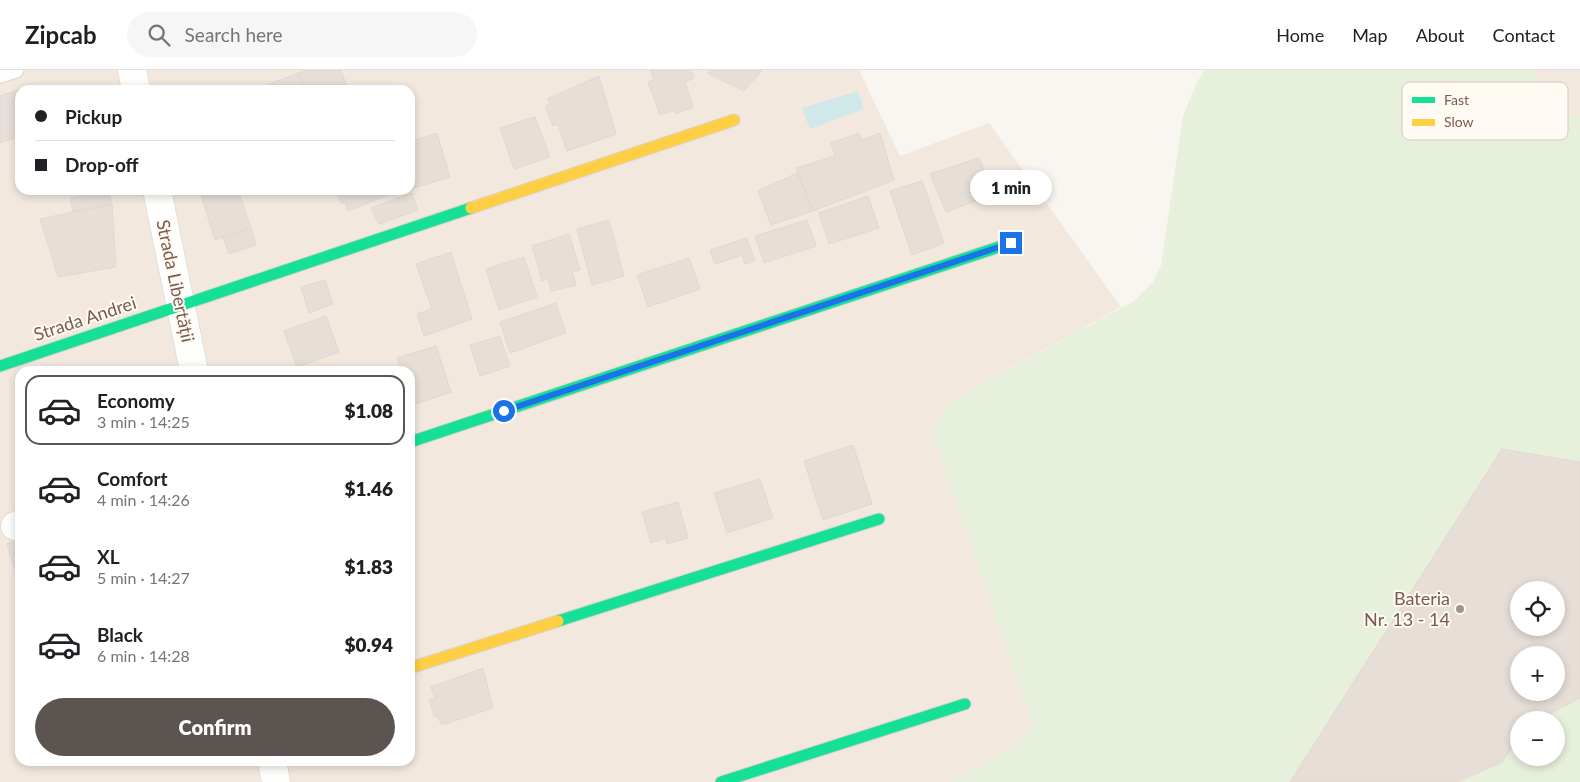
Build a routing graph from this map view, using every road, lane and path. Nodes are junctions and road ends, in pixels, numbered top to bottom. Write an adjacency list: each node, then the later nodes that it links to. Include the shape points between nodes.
1 (16, 70): 3 (lane)
2 (132, 70): 4 (street)
3 (0, 75)
4 (135, 85)
5 (734, 120): 8 (street, Strada Andrei)
6 (158, 195): 8 (street, Strada Libertății)
7 (1011, 243): 11 (street)
8 (181, 306): 9 (street, Strada Andrei); 10 (street, Strada Libertății)
9 (0, 366)
10 (193, 366)
11 (415, 440)
12 (878, 520): 13 (street)
13 (415, 666)
14 (965, 704): 15 (street)
15 (721, 782)

